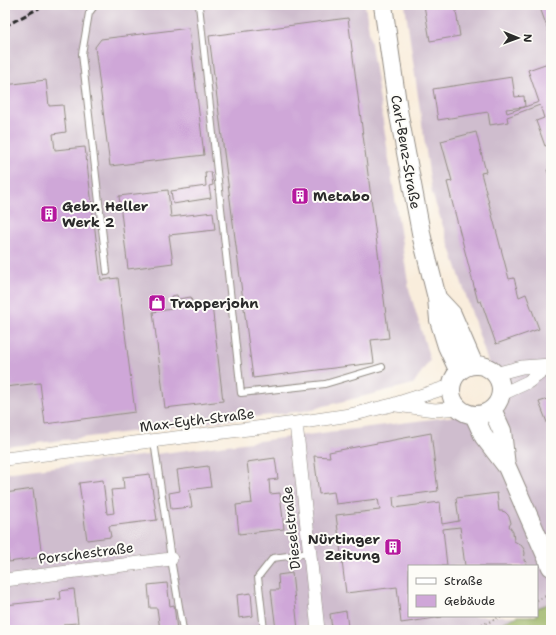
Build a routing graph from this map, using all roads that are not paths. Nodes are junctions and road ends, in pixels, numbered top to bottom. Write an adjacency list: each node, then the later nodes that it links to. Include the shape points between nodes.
1 (95, 5): 4 (lane, via 89,13 82,54)
2 (199, 5): 5 (lane, via 241,393 325,384)
3 (383, 5): 6 (street, Carl-Benz-Straße, via 398,110 422,238 437,298 452,314)
4 (107, 272)
5 (382, 367)
6 (461, 374): 7 (street, via 485,367); 9 (street, Max-Eyth-Straße); 10 (street, Carl-Benz-Straße, via 452,398)
7 (495, 374): 8 (street, Carl-Benz-Straße, via 500,384); 8 (street, via 522,367 551,365)
8 (496, 402): 10 (street, via 484,414); 14 (street, Carl-Benz-Straße)
9 (392, 405): 10 (street, Max-Eyth-Straße); 11 (street, Max-Eyth-Straße, via 350,415)
10 (466, 411): 14 (street, Carl-Benz-Straße)
11 (296, 423): 12 (street, Max-Eyth-Straße); 15 (street, Dieselstraße)
12 (154, 441): 13 (street, Max-Eyth-Straße); 16 (lane)
13 (5, 459)
14 (506, 467): 17 (street, Carl-Benz-Straße)
15 (310, 553): 20 (lane, via 273,558 258,577); 21 (street, Dieselstraße)
16 (171, 558): 18 (street, Porschestraße); 19 (lane)
17 (551, 567)
18 (5, 580)
19 (183, 630)
20 (264, 630)
21 (318, 630)

